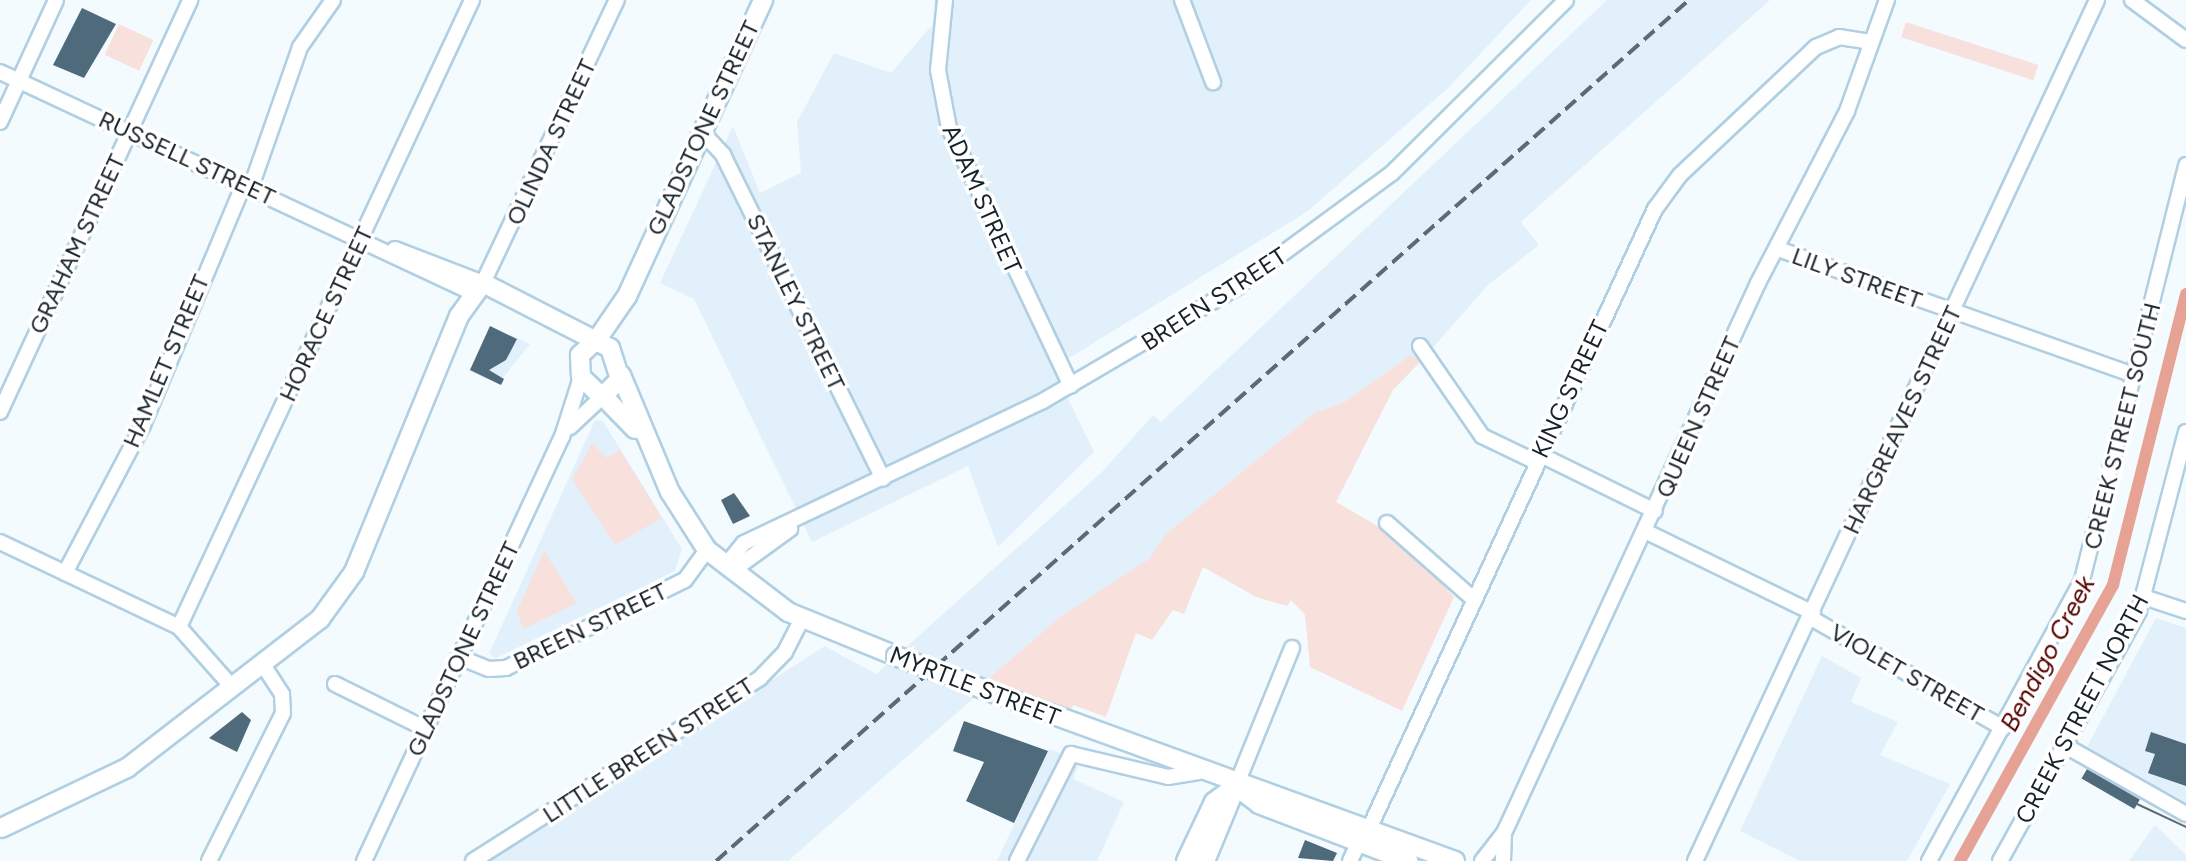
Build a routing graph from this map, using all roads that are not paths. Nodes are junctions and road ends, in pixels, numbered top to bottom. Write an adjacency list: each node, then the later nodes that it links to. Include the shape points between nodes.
1 (55, 0): 16 (street)
2 (190, 0): 19 (street, GRAHAM STREET)
3 (333, 0): 22 (street, HAMLET STREET, via 300,47)
4 (472, 0): 23 (street, HORACE STREET)
5 (617, 0): 25 (street, OLINDA STREET)
6 (763, 0): 20 (main road, GLADSTONE STREET)
7 (945, 0): 34 (street, ADAM STREET, via 939,70 949,128)
8 (1182, 0): 17 (street)
9 (1887, 0): 14 (street, QUEEN STREET)
10 (2097, 0): 27 (street, HARGREAVES STREET)
11 (2132, 0): 13 (street)
12 (1564, 1): 34 (street, BREEN STREET, via 1503,68 1368,192 1200,312)
13 (2186, 40)
14 (1869, 42): 24 (street, QUEEN STREET, via 1847,111); 39 (street, KING STREET, via 1839,37 1816,47 1668,190)
15 (0, 72): 16 (street, RUSSELL STREET)
16 (19, 81): 18 (street); 19 (street, RUSSELL STREET)
17 (1213, 82)
18 (0, 122)
19 (130, 131): 22 (street, RUSSELL STREET); 36 (street, GRAHAM STREET)
20 (701, 131): 26 (main road, GLADSTONE STREET); 41 (street, STANLEY STREET, via 723,155)
21 (2186, 164): 33 (street, CREEK STREET SOUTH)
22 (247, 185): 23 (street, RUSSELL STREET); 48 (street, HAMLET STREET, via 143,425)
23 (368, 241): 25 (street, RUSSELL STREET); 54 (street, HORACE STREET)
24 (1778, 249): 27 (street, LILY STREET); 42 (street, QUEEN STREET)
25 (478, 291): 28 (main road, RUSSELL STREET); 31 (main road, RUSSELL STREET, via 544,329); 57 (main road, OLINDA STREET, via 339,578)
26 (627, 296): 28 (main road, GLADSTONE STREET); 30 (main road, GLADSTONE STREET)
27 (1952, 312): 33 (street, LILY STREET); 52 (street, HARGREAVES STREET)
28 (595, 341): 30 (main road, RUSSELL STREET); 31 (main road, GLADSTONE STREET)
29 (1420, 346): 39 (street, via 1482,436)
30 (616, 356): 32 (main road, MYRTLE STREET)
31 (580, 369): 35 (main road, RUSSELL STREET); 38 (street, GLADSTONE STREET)
32 (621, 375): 35 (main road); 40 (main road, MYRTLE STREET)
33 (2134, 375): 60 (street, CREEK STREET SOUTH, via 2082,580)
34 (1071, 387): 41 (street, BREEN STREET)
35 (602, 396): 38 (street, GLADSTONE STREET); 40 (main road, MYRTLE STREET, via 621,408)
36 (0, 412)
37 (2186, 432): 49 (street, CREEK STREET NORTH)
38 (562, 437): 56 (street, GLADSTONE STREET)
39 (1538, 458): 42 (street); 50 (street, KING STREET)
40 (664, 471): 46 (main road, MYRTLE STREET); 47 (main road, MYRTLE STREET)
41 (883, 479): 47 (street, BREEN STREET, via 805,518)
42 (1655, 511): 44 (street, QUEEN STREET)
43 (1387, 523): 50 (street)
44 (1645, 531): 52 (street, VIOLET STREET); 67 (street, QUEEN STREET)
45 (0, 542): 48 (street)
46 (707, 550): 47 (main road, MYRTLE STREET); 56 (street, BREEN STREET, via 685,580 506,668 489,669)
47 (729, 568): 53 (main road, MYRTLE STREET)
48 (65, 573): 54 (street)
49 (2144, 597): 51 (street); 62 (street, CREEK STREET NORTH)
50 (1472, 598): 68 (street, KING STREET)
51 (2186, 611)
52 (1812, 616): 60 (street, VIOLET STREET); 69 (street, HARGREAVES STREET)
53 (802, 618): 63 (main road, MYRTLE STREET, bridge); 72 (street, LITTLE BREEN STREET, via 785,652 760,678)
54 (179, 627): 59 (street)
55 (1292, 648): 64 (street)
56 (460, 657): 61 (street, GLADSTONE STREET)
57 (262, 663): 59 (main road, OLINDA STREET); 70 (street, via 282,694 283,713)
58 (335, 684): 61 (street)
59 (232, 687): 66 (main road, OLINDA STREET, via 127,768)
60 (2003, 728): 83 (street, CREEK STREET SOUTH)
61 (426, 729): 71 (street, GLADSTONE STREET)
62 (2064, 745): 65 (street); 84 (street, CREEK STREET NORTH)
63 (1199, 772): 64 (main road, MYRTLE STREET); 73 (street, via 1172,778 1082,754 1065,759)
64 (1236, 786): 68 (main road, MYRTLE STREET); 74 (main road, via 1214,802); 75 (main road)
65 (2186, 814)
66 (0, 828)
67 (1504, 833): 79 (street, QUEEN STREET); 80 (street, QUEEN STREET)
68 (1364, 836): 76 (street, KING STREET); 77 (main road, MYRTLE STREET); 78 (main road, MYRTLE STREET)
69 (1709, 840): 81 (street, HARGREAVES STREET); 82 (street, HARGREAVES STREET)
70 (209, 861)
71 (363, 861)
72 (473, 861)
73 (1017, 861)
74 (1186, 861)
75 (1205, 861)
76 (1350, 861)
77 (1408, 861)
78 (1455, 861)
79 (1482, 861)
80 (1503, 861)
81 (1695, 861)
82 (1702, 861)
83 (1929, 861)
84 (2000, 861)

